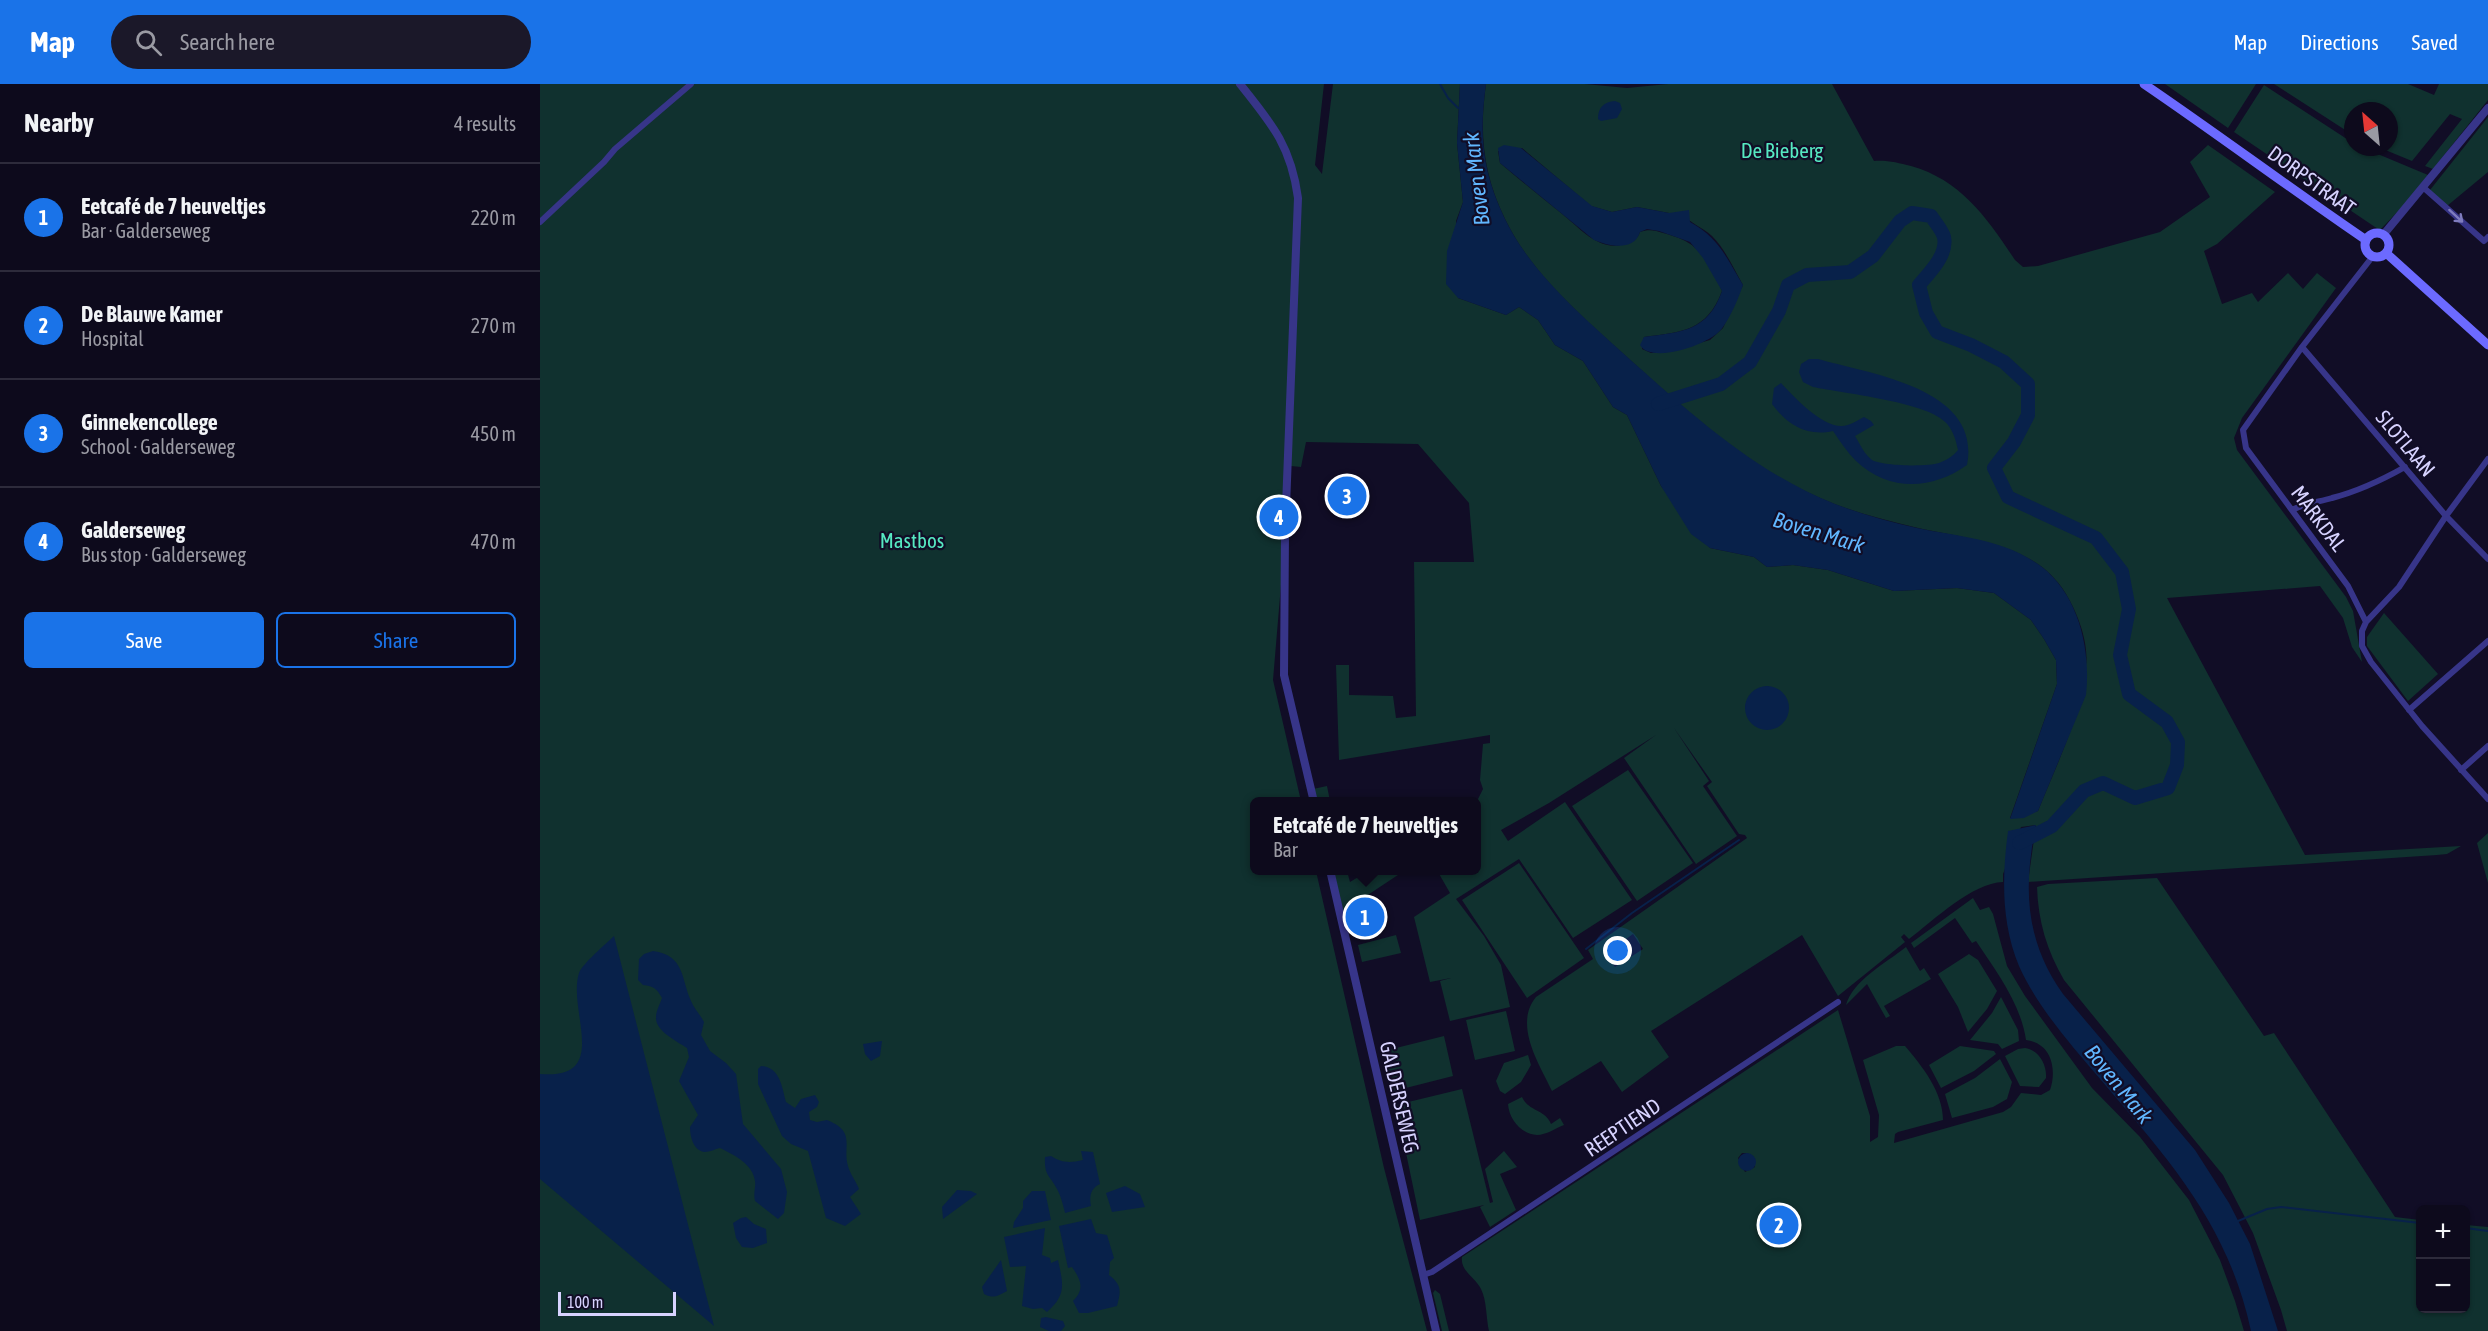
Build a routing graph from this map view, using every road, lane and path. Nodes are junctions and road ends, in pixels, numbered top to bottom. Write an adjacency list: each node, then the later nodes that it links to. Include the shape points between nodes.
1 (692, 84): 6 (street, via 615,149)
2 (1240, 84): 24 (street, via 1288,152 1299,198 1285,532 1284,675)
3 (2144, 84): 9 (main road, DORPSTRAAT)
4 (2488, 108): 5 (street)
5 (2424, 188): 7 (street); 8 (street, one-way to 8, via 2484,241)
6 (540, 222)
7 (2384, 234): 9 (main road, via 2374,233); 10 (main road, via 2390,242)
8 (2488, 237)
9 (2366, 240): 11 (main road, via 2366,249)
10 (2386, 253): 11 (main road); 12 (main road)
11 (2373, 256): 13 (street, MARKDAL)
12 (2488, 345)
13 (2302, 347): 15 (street, SLOTLAAN); 16 (street, MARKDAL, via 2243,430 2246,448)
14 (2488, 459): 17 (street)
15 (2405, 467): 16 (street, via 2375,483); 17 (street, SLOTLAAN)
16 (2292, 510): 19 (street, MARKDAL, via 2348,586)
17 (2446, 516): 18 (street, SLOTLAAN); 19 (street, via 2399,587)
18 (2488, 559)
19 (2366, 622): 21 (street, MARKDAL, via 2362,646)
20 (2488, 641): 21 (street)
21 (2409, 710): 23 (street, MARKDAL)
22 (2488, 746): 23 (street)
23 (2462, 770): 25 (street, MARKDAL)
24 (1313, 797)
25 (2488, 799)
26 (1331, 875): 28 (street, GALDERSEWEG)
27 (1838, 1002): 28 (street, REEPTIEND)
28 (1423, 1275): 29 (street, GALDERSEWEG)
29 (1436, 1331)

